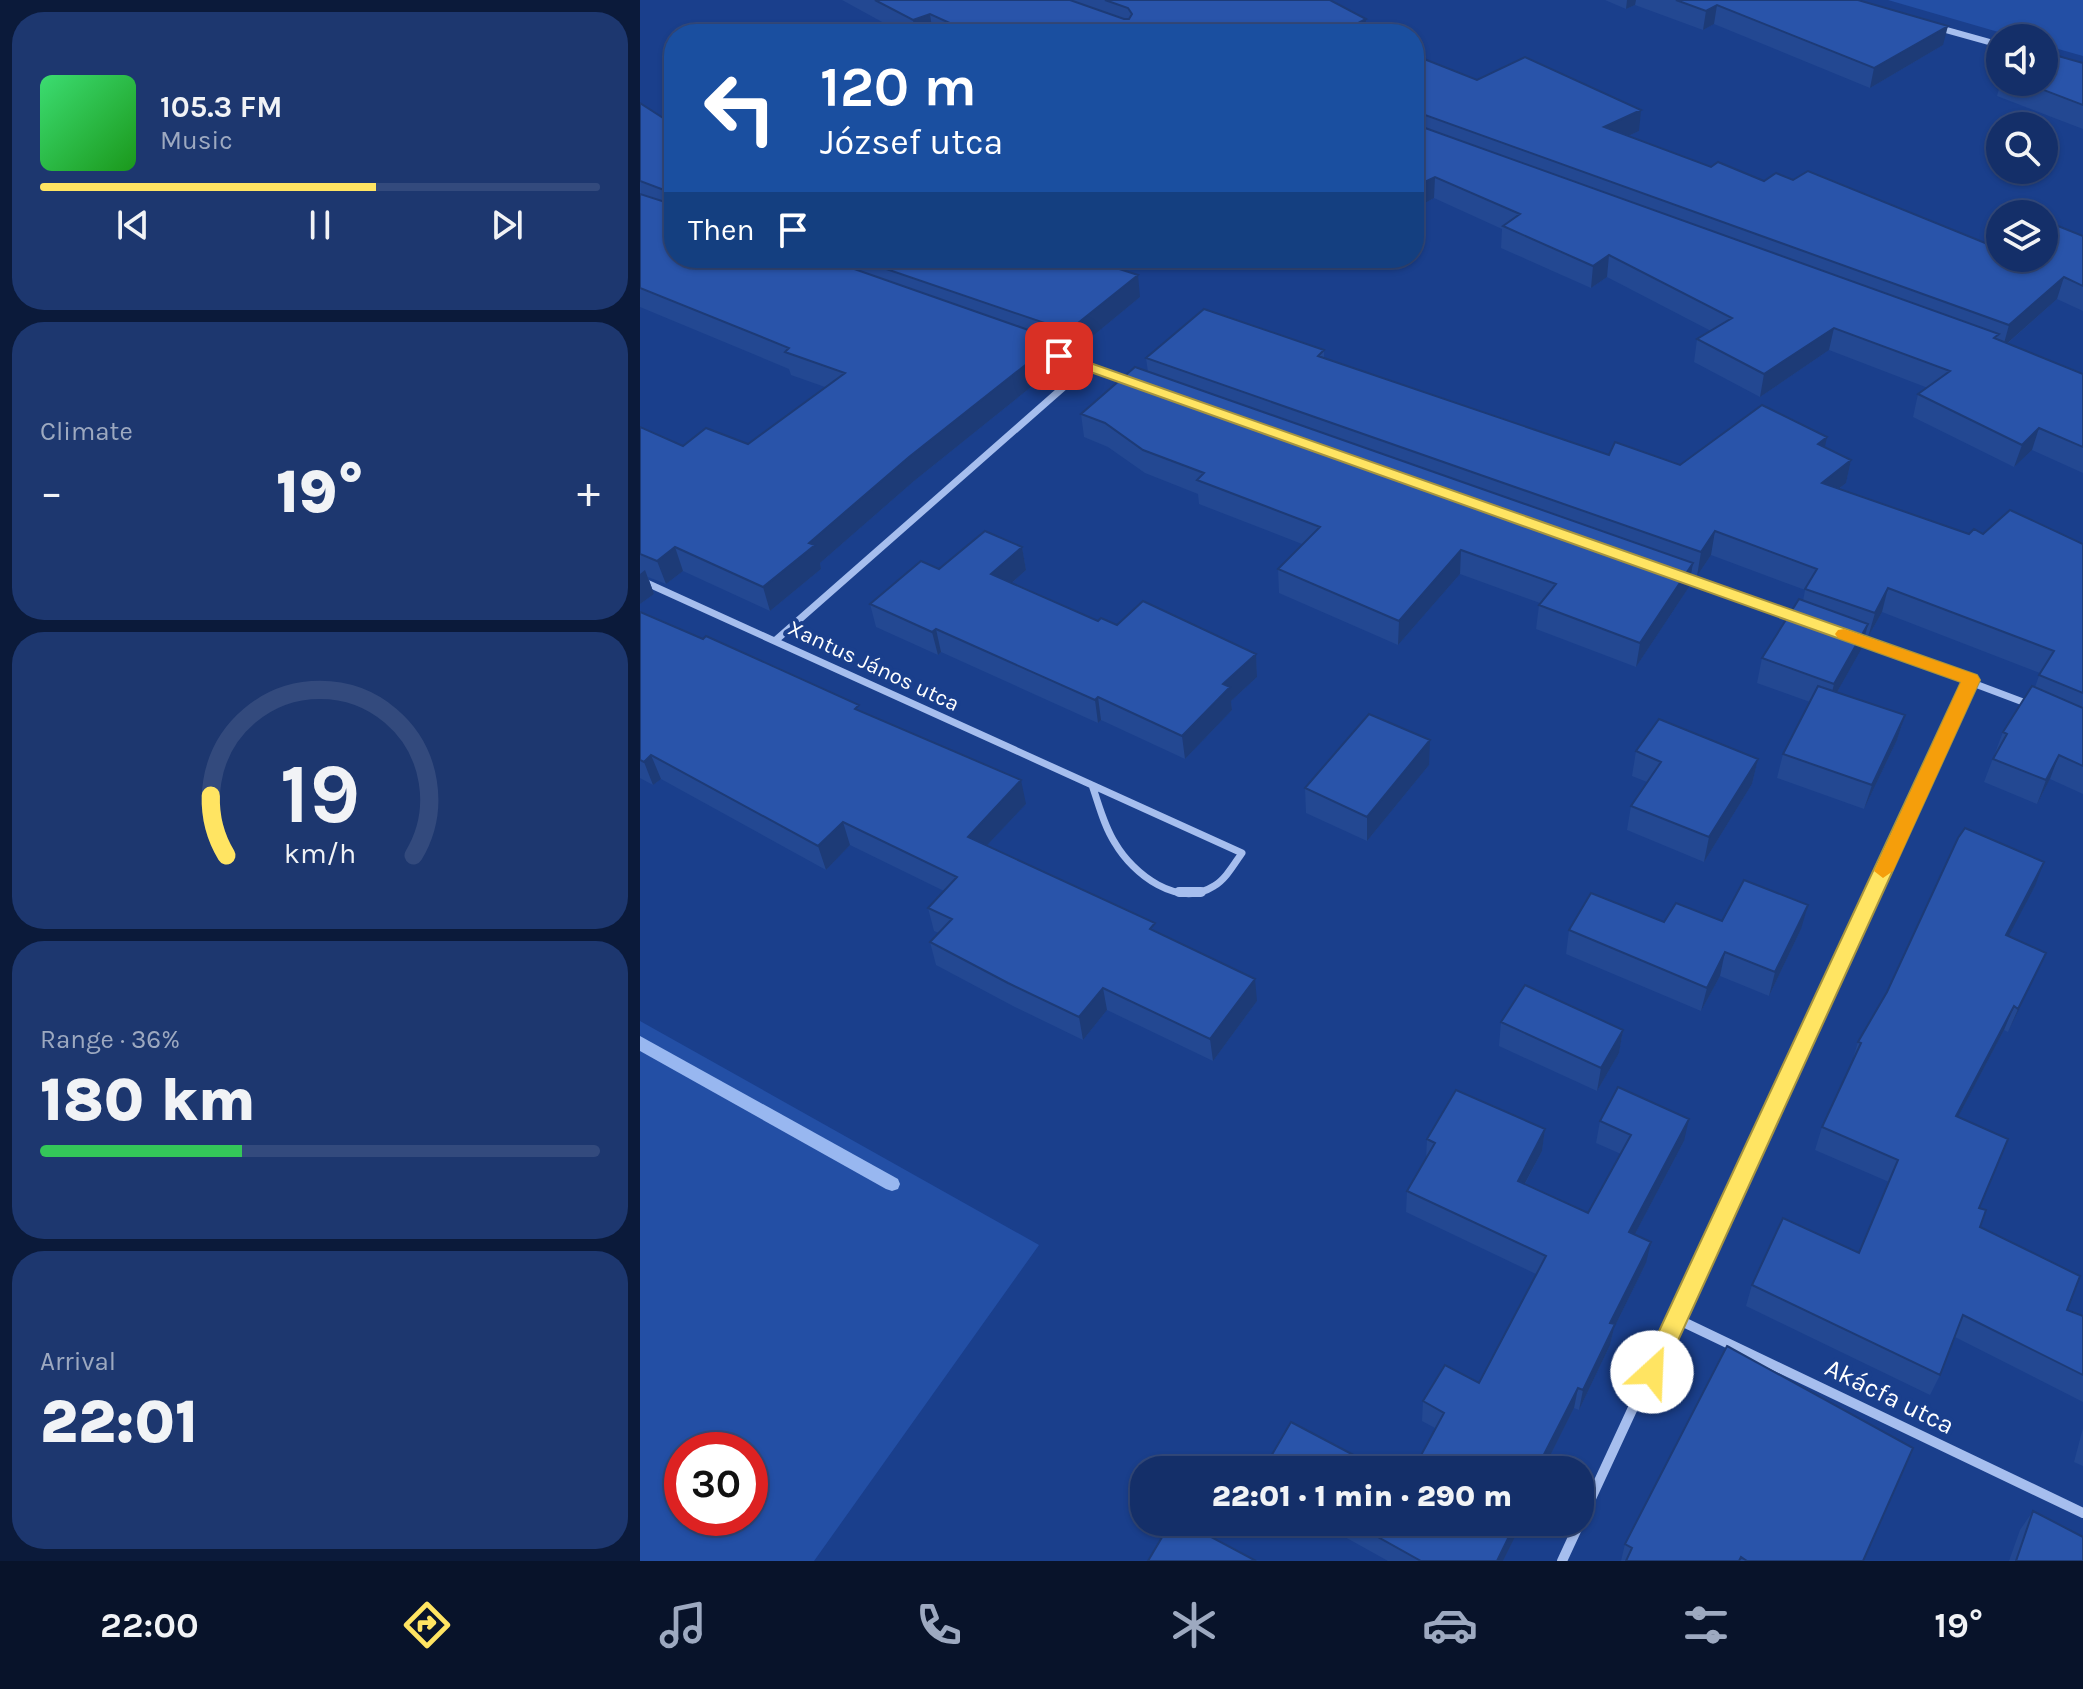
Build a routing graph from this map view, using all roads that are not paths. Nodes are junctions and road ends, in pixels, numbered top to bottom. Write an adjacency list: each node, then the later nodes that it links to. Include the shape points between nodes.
1 (1928, 25): 2 (street)
2 (1986, 41)
3 (1043, 351): 4 (street)
4 (1087, 366): 5 (street); 10 (street)
5 (1147, 387)
6 (1671, 573): 8 (street)
7 (640, 580): 10 (street, Xantus János utca)
8 (1806, 621)
9 (1851, 637): 11 (street)
10 (776, 640): 13 (street, Xantus János utca)
11 (1971, 680): 12 (street); 14 (street)
12 (2041, 710)
13 (1092, 784): 13 (street, Xantus János utca, via 1105,791 1242,853 1216,885 1198,894 1171,891 1140,874 1116,847)
14 (1677, 1319): 15 (street, Akácfa utca); 16 (street)
15 (2083, 1513)
16 (1562, 1561)

